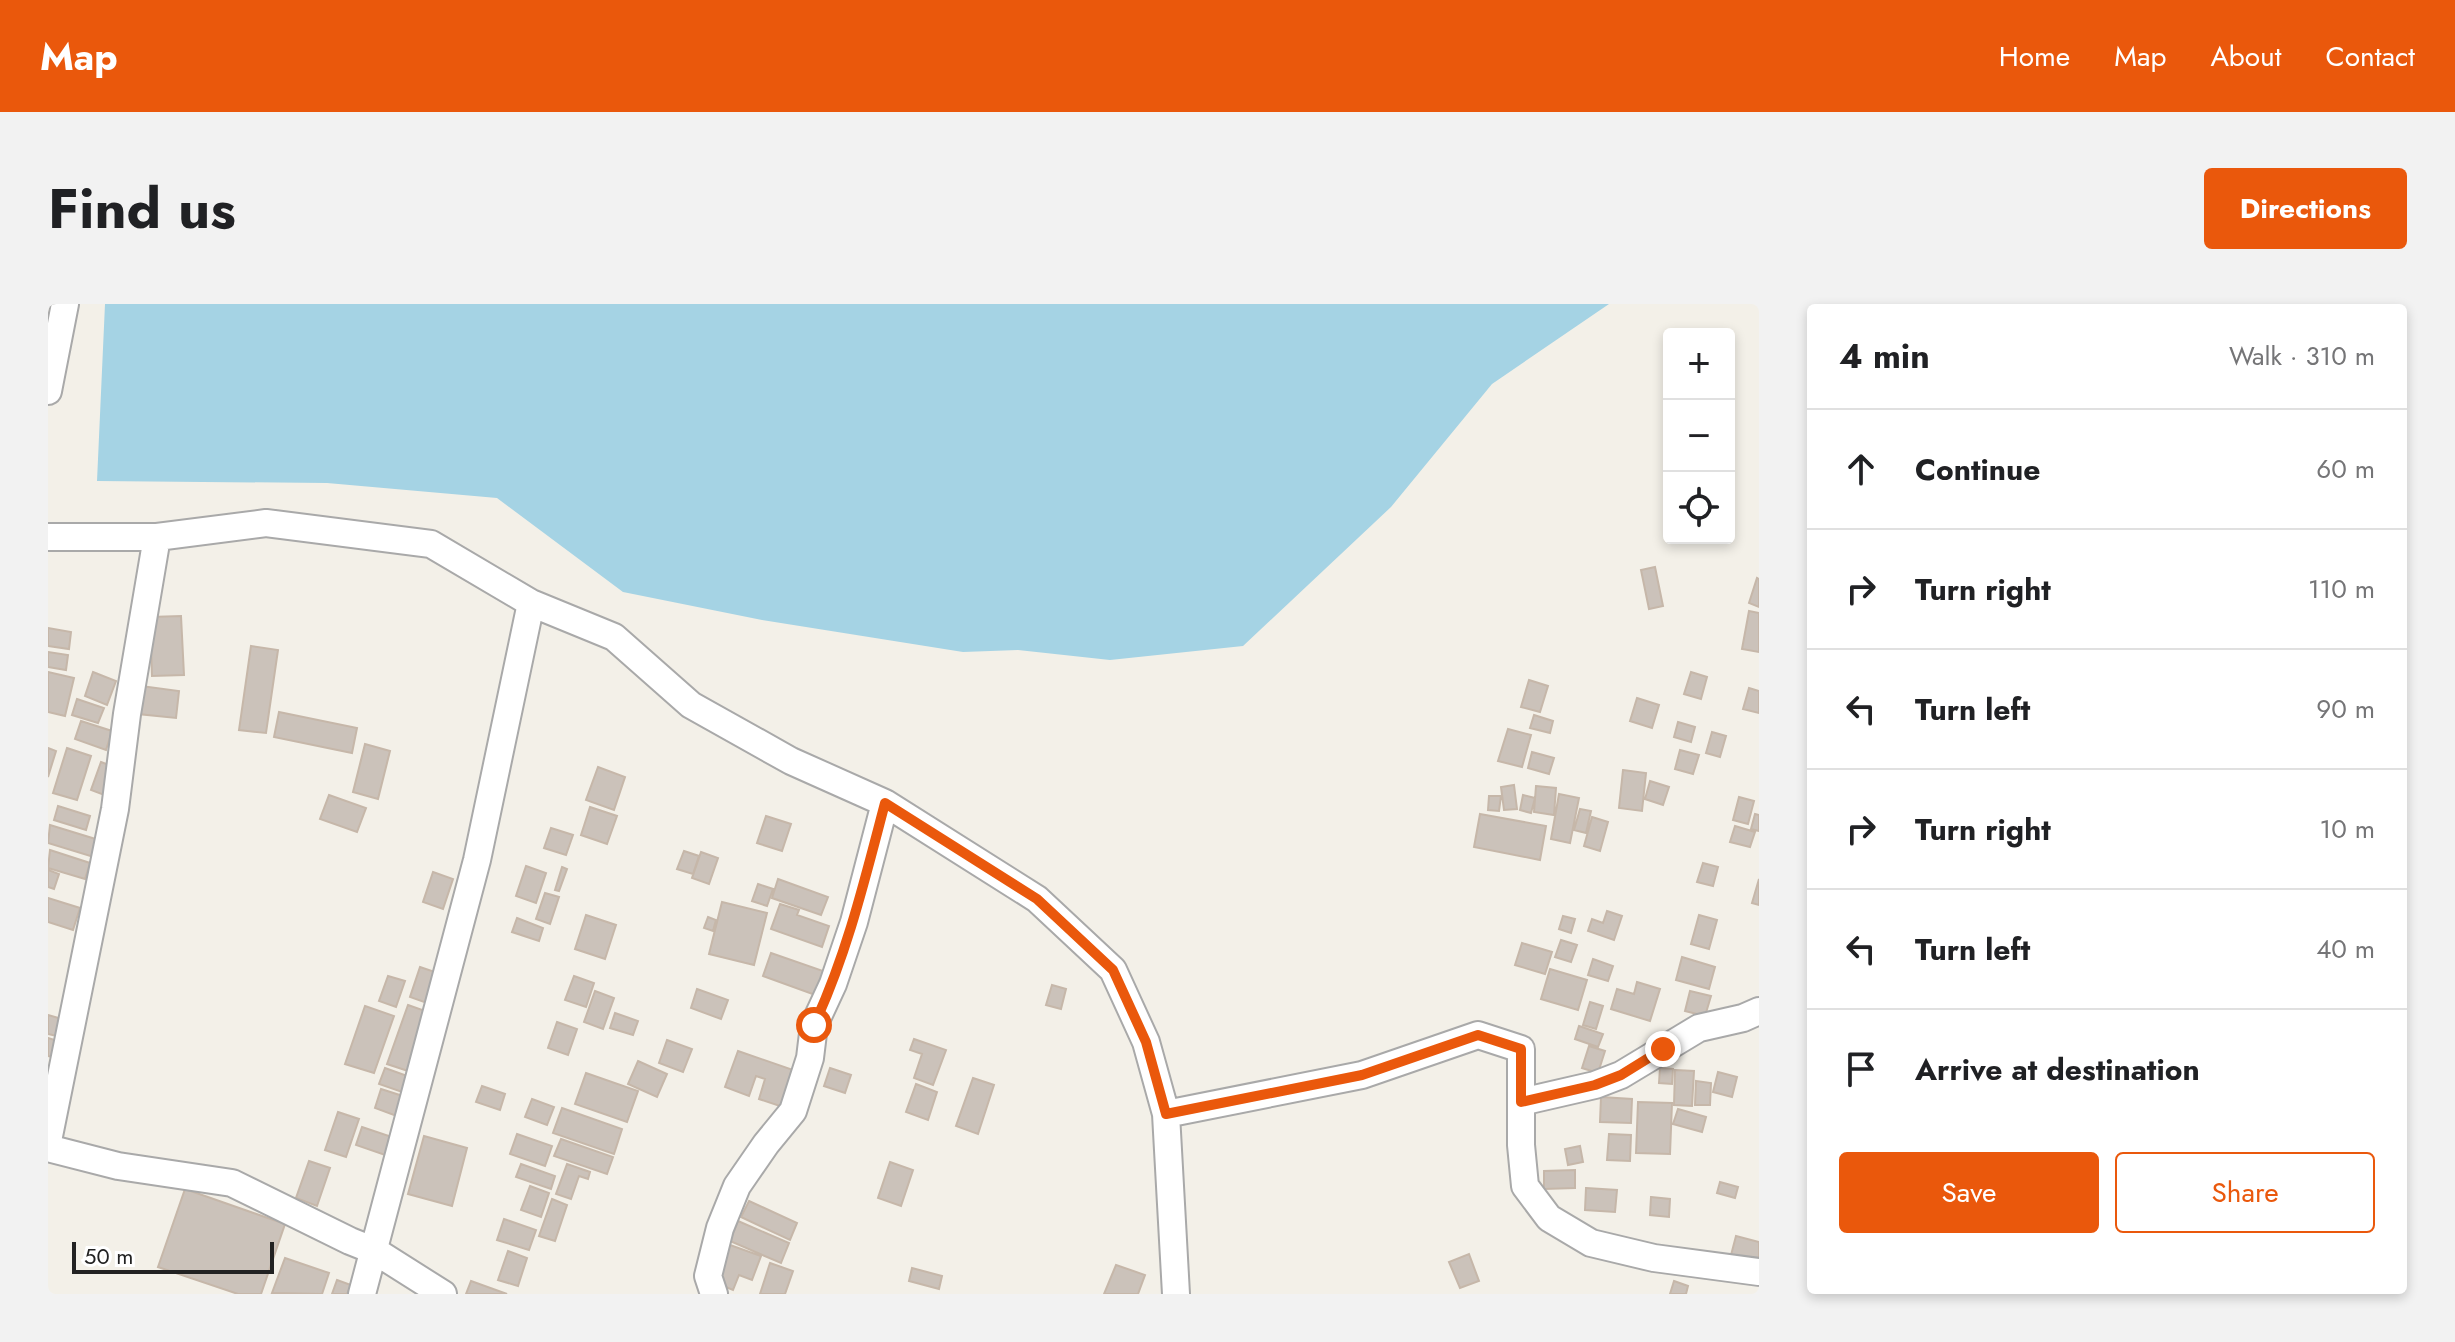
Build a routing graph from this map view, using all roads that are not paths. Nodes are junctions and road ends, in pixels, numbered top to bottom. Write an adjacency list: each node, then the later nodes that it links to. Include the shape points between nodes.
1 (65, 304): 2 (street)
2 (48, 391)
3 (48, 537): 4 (street)
4 (157, 537): 5 (street, via 266,523 431,544); 10 (street, via 115,809)
5 (531, 603): 6 (street, via 614,637 691,705 791,761); 12 (street, via 477,860)
6 (885, 803): 9 (street, via 1037,899 1113,970 1146,1042); 16 (street, via 854,922 814,1025 793,1111 737,1186 720,1228 708,1276)
7 (1759, 1011): 8 (street, via 1699,1028 1595,1085)
8 (1521, 1102): 9 (street, via 1521,1049 1478,1035 1362,1075); 13 (street, via 1525,1186 1549,1218 1591,1243 1654,1258)
9 (1166, 1114): 17 (street)
10 (48, 1141)
11 (48, 1148): 12 (street, via 118,1166 232,1183)
12 (375, 1251): 14 (street); 15 (street)
13 (1759, 1272)
14 (362, 1294)
15 (443, 1294)
16 (714, 1294)
17 (1176, 1294)

